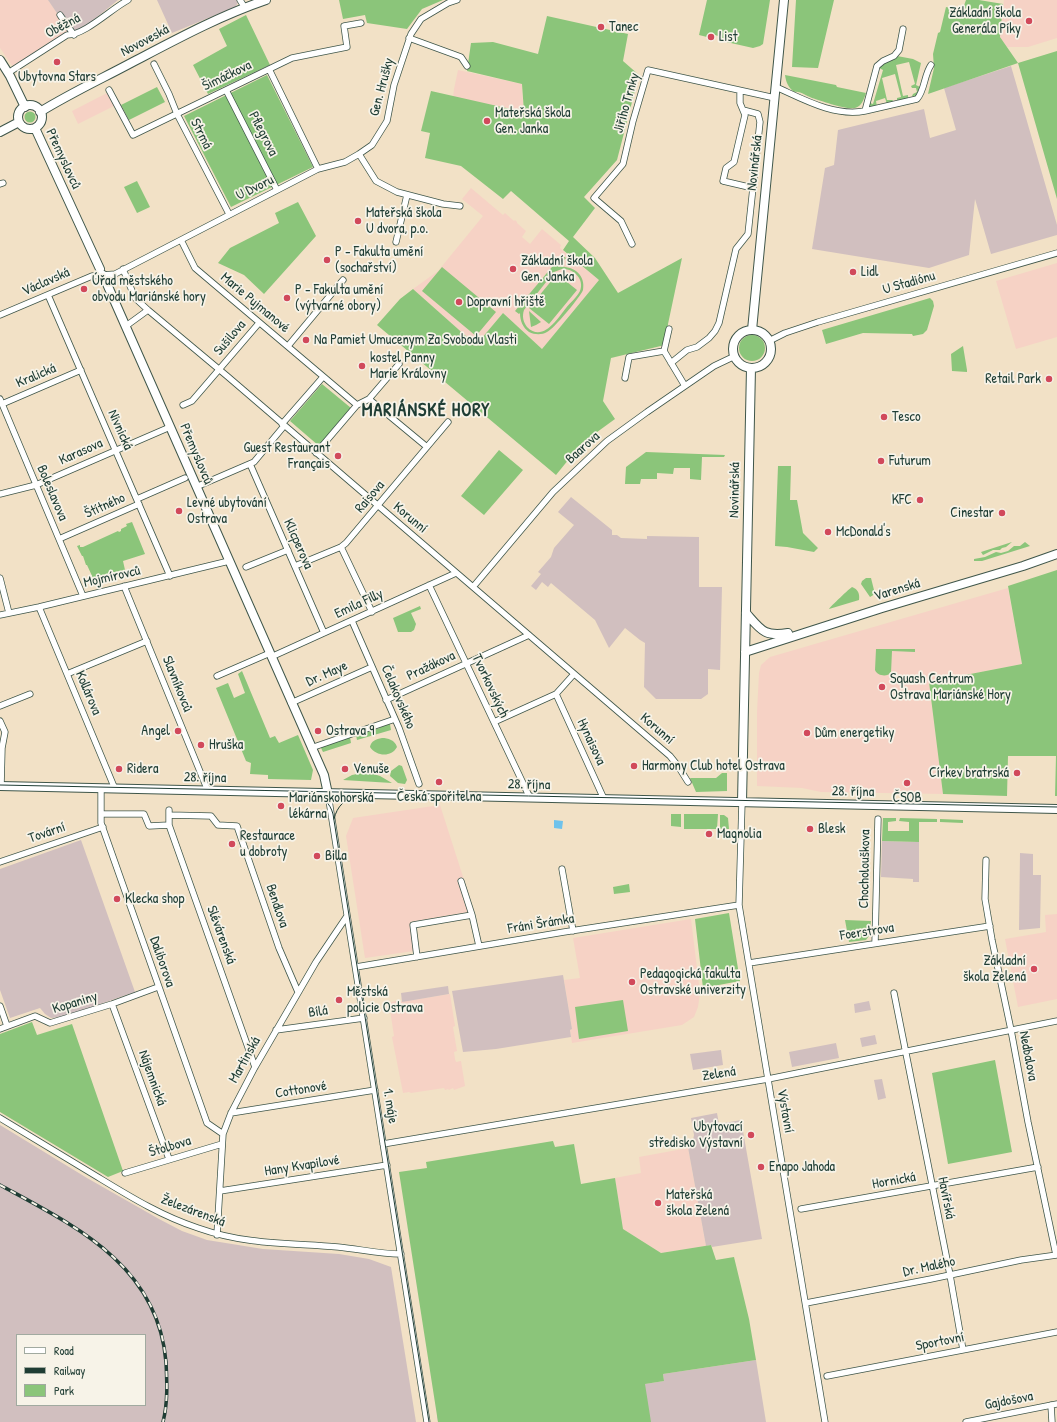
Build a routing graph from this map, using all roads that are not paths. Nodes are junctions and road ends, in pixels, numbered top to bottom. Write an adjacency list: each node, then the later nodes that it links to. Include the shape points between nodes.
1 (128, 0): 9 (street, Oběžná)
2 (266, 0): 5 (street, Novoveská)
3 (457, 0): 10 (street, Gen. Hrušky, via 422,19)
4 (784, 0): 17 (street, Novinářská)
5 (242, 4): 25 (street, Novoveská)
6 (60, 15): 9 (street)
7 (361, 23): 15 (street, Šimáčkova, via 344,26 347,47 292,58)
8 (903, 28): 24 (street, via 899,50 877,66)
9 (74, 35): 16 (street, Oběžná, via 67,35)
10 (409, 38): 14 (street, via 461,57); 30 (street, Gen. Hrušky, via 394,85 387,121 372,145)
11 (0, 60): 16 (street)
12 (154, 64): 26 (street, Strmá)
13 (931, 65): 24 (street, via 917,99)
14 (467, 66)
15 (269, 69): 19 (street, Šimáčkova); 31 (street)
16 (8, 73): 22 (street)
17 (776, 87): 21 (street, Novinářská); 24 (street, via 828,108 849,112)
18 (109, 90): 26 (street, Šimáčkova, via 133,135)
19 (226, 90): 26 (street, Šimáčkova); 33 (street, Pflegrova)
20 (740, 91): 21 (street, Jiřího Trnky); 23 (street); 39 (street, Jiřího Trnky, via 648,70 623,164 594,198 621,222)
21 (775, 98): 50 (street, Novinářská)
22 (25, 107): 25 (street, via 34,106); 27 (street, via 19,113)
23 (743, 110): 32 (street, via 755,112 760,118); 32 (street, via 744,117 734,162 726,168 723,181)
24 (865, 111)
25 (40, 112): 28 (street, via 41,121)
26 (177, 114): 36 (street, Strmá)
27 (19, 122): 28 (street, via 26,128); 29 (street)
28 (35, 128): 42 (street, Přemyslovců)
29 (0, 132)
30 (359, 154): 31 (street, Gen. Hrušky, via 345,162); 34 (street, via 376,181)
31 (318, 169): 33 (street, U Dvoru)
32 (753, 188): 55 (street, via 748,234 736,249 719,323 709,338 697,347 687,350)
33 (277, 190): 36 (street, U Dvoru)
34 (407, 195): 35 (street); 38 (street)
35 (460, 206)
36 (229, 214): 37 (street, U Dvoru)
37 (181, 240): 41 (street, U Dvoru); 47 (street, Marie Pujmanové, via 195,268)
38 (396, 242)
39 (632, 244)
40 (1057, 253): 51 (street, U Stadiónu, via 818,322)
41 (123, 269): 42 (street, U Dvoru, via 114,274); 45 (street, Korunní, via 135,298)
42 (101, 272): 44 (street, Václavská); 48 (street, Přemyslovců)
43 (344, 280): 52 (street)
44 (48, 295): 46 (street, Václavská); 59 (street, Nivnická)
45 (148, 310): 48 (street); 58 (street, Korunní)
46 (0, 315)
47 (259, 323): 52 (street, Marie Pujmanové); 58 (street, Sušilova)
48 (126, 326): 69 (street, Přemyslovců)
49 (670, 329): 53 (street)
50 (752, 330): 51 (street, via 763,333); 54 (street, via 736,338 733,348)
51 (770, 341): 57 (street, via 771,351 767,360 761,366)
52 (288, 346): 60 (street, Marie Pujmanové)
53 (664, 351): 55 (street); 61 (street, via 629,357)
54 (735, 356): 57 (street, via 742,365); 62 (street, Baarova, via 714,366)
55 (671, 363): 62 (street)
56 (399, 364): 63 (street)
57 (751, 368): 97 (street, Novinářská)
58 (219, 369): 65 (street, Sušilova, via 192,400); 68 (street, Korunní)
59 (80, 370): 64 (street, Kralická); 71 (street, Nivnická)
60 (323, 377): 66 (street, Marie Pujmanové); 68 (street)
61 (625, 378)
62 (685, 386): 92 (street, Baarova, via 607,441 579,466 553,492)
63 (369, 399): 66 (street); 70 (street)
64 (1, 401): 75 (street, Boleslavova)
65 (183, 405)
66 (357, 405): 72 (street)
67 (448, 422): 70 (street, Raisova)
68 (283, 425): 72 (street, Korunní); 73 (street)
69 (170, 427): 71 (street, Karasova); 76 (street, Přemyslovců)
70 (427, 447): 79 (street, Raisova)
71 (116, 450): 75 (street, Karasova); 78 (street, Nivnická)
72 (316, 454): 79 (street, Korunní)
73 (250, 464): 76 (street); 82 (street, Klicperova)
74 (185, 478): 78 (street, Štítného)
75 (36, 485): 77 (street, Karasova); 80 (street, Boleslavova)
76 (196, 487): 84 (street, Přemyslovců)
77 (0, 494)
78 (138, 502): 80 (street, Štítného); 88 (street, Nivnická)
79 (378, 506): 81 (street, Raisova); 87 (street, Korunní)
80 (59, 539): 93 (street, Boleslavova)
81 (341, 547): 85 (street, Raisova); 95 (street)
82 (288, 550): 85 (street, Klicperova); 86 (street)
83 (1057, 554): 100 (street, Varenská)
84 (229, 561): 88 (street, Mojmírovců); 105 (street, Přemyslovců)
85 (295, 566): 101 (street, Klicperova)
86 (246, 567)
87 (456, 573): 90 (street, Emila Filly); 92 (street, Korunní)
88 (170, 576): 91 (street, Mojmírovců)
89 (0, 578): 96 (street)
90 (429, 585): 95 (street, Emila Filly); 106 (street, Tvorkovských)
91 (124, 586): 93 (street, Mojmírovců); 103 (street, Slavníkovců)
92 (473, 587): 102 (street, Korunní)
93 (83, 596): 94 (street, Mojmírovců)
94 (39, 607): 96 (street, Mojmírovců); 108 (street, Kollárova)
95 (372, 612): 99 (street, Emila Filly)
96 (9, 613): 98 (street, Mojmírovců)
97 (746, 613): 100 (street, via 766,632 776,635); 104 (street, Novinářská)
98 (0, 615)
99 (352, 621): 101 (street, Emila Filly); 107 (street, Čelakovského)
100 (815, 629): 104 (street, Varenská)
101 (324, 633): 105 (street, Emila Filly)
102 (529, 635): 106 (street, Pražákova); 109 (street, Korunní)
103 (147, 641): 108 (street); 125 (street, Slavníkovců)
104 (745, 652): 129 (street, Novinářská)
105 (270, 655): 110 (street, Emila Filly); 114 (street, Přemyslovců)
106 (466, 663): 113 (street, Pražákova); 118 (street, Tvorkovských)
107 (372, 667): 113 (street, Čelakovského); 114 (street, Dr. Maye)
108 (67, 674): 124 (street, Kollárova)
109 (574, 674): 112 (street); 120 (street, Korunní, via 670,756)
110 (217, 676)
111 (30, 694): 115 (street)
112 (556, 694): 118 (street); 128 (street, Hynaisova)
113 (386, 700): 116 (street, Čelakovského)
114 (291, 703): 119 (street, Přemyslovců)
115 (0, 706)
116 (395, 720): 119 (street); 121 (street, Čelakovského)
117 (0, 721): 122 (street, via 4,732)
118 (494, 722): 127 (street, Tvorkovských)
119 (311, 748): 126 (street, Přemyslovců, via 324,775)
120 (688, 782)
121 (419, 784)
122 (0, 786): 123 (street, 28. října)
123 (101, 789): 124 (street, 28. října); 131 (street, Daliborova)
124 (115, 789): 125 (street, 28. října)
125 (208, 791): 126 (street, 28. října)
126 (328, 794): 127 (street, 28. října); 142 (street, 1. máje)
127 (530, 798): 128 (street, 28. října)
128 (604, 799): 129 (street, 28. října)
129 (742, 802): 130 (street, 28. října); 140 (street, Výstavní)
130 (1057, 809)
131 (102, 814): 133 (street, via 144,814 149,826); 134 (street, Daliborova)
132 (878, 819): 145 (street, Chocholouškova)
133 (169, 825): 135 (street, Slévárenská, via 169,812 211,816 218,825); 162 (street, Slévárenská)
134 (103, 826): 137 (street, Tovární); 150 (street, Daliborova)
135 (237, 826): 151 (street, Bendlova, via 279,948)
136 (986, 860): 143 (street, Nedbalova, via 985,899)
137 (0, 862)
138 (562, 870): 144 (street)
139 (461, 881): 141 (street)
140 (739, 905): 144 (street, Fráni Šrámka); 148 (street, Výstavní)
141 (472, 915): 146 (street); 147 (street, via 413,925)
142 (347, 916): 149 (street, 1. máje); 151 (street, Martinská)
143 (990, 926): 145 (street, Foerstrova); 160 (street, Nedbalova)
144 (573, 931): 146 (street, Fráni Šrámka)
145 (875, 943): 148 (street, Foerstrova)
146 (479, 946): 147 (street, Fráni Šrámka)
147 (417, 956): 149 (street, Fráni Šrámka)
148 (749, 963): 163 (street, Výstavní)
149 (356, 967): 155 (street, 1. máje)
150 (158, 987): 153 (street, Kopaniny); 167 (street, Daliborova, via 207,1123)
151 (298, 992): 159 (street, Martinská)
152 (894, 993): 161 (street)
153 (112, 1004): 157 (street, Kopaniny, via 50,1023 35,1016); 170 (street, Nájemnická)
154 (0, 1006): 157 (street)
155 (364, 1018): 159 (street, Bílá); 164 (street, 1. máje)
156 (1057, 1021): 160 (street, Zelená)
157 (7, 1026): 158 (street, Kopaniny)
158 (0, 1028)
159 (276, 1030): 162 (street, Martinská)
160 (1011, 1030): 161 (street, Zelená); 172 (street, Nedbalova)
161 (906, 1050): 163 (street, Zelená); 174 (street, Havířská)
162 (255, 1067): 165 (street, Martinská)
163 (768, 1078): 169 (street, Zelená); 181 (street, Výstavní)
164 (375, 1090): 165 (street, Cottonové); 169 (street, 1. máje)
165 (231, 1113): 167 (street, Martinská)
166 (0, 1118): 177 (street, Železárenská, via 150,1208 184,1224)
167 (223, 1134): 168 (street, Martinská)
168 (222, 1144): 170 (street, Štolbova); 175 (street, Martinská)
169 (384, 1144): 171 (street, 1. máje)
170 (169, 1160): 173 (street, Štolbova)
171 (387, 1165): 175 (street, Hany Kvapilové); 178 (street, 1. máje)
172 (1038, 1167): 174 (street, Hornická); 179 (street, Nedbalova)
173 (125, 1173)
174 (932, 1186): 176 (street, Hornická); 180 (street, Havířská)
175 (220, 1191): 177 (street, Martinská)
176 (801, 1209)
177 (217, 1234): 178 (street, Železárenská, via 267,1244)
178 (401, 1254): 187 (street, 1. máje)
179 (1056, 1255): 180 (street, Dr. Malého)
180 (950, 1275): 181 (street, Dr. Malého); 183 (street, Havířská)
181 (806, 1303): 188 (street, Výstavní)
182 (1057, 1332): 183 (street, Sportovní)
183 (963, 1350): 184 (street, Sportovní)
184 (827, 1376)
185 (1057, 1404): 186 (street, Gajdošova)
186 (1050, 1405): 189 (street, Gajdošova); 190 (street)
187 (427, 1422)
188 (825, 1422)
189 (966, 1422)
190 (1052, 1422)

